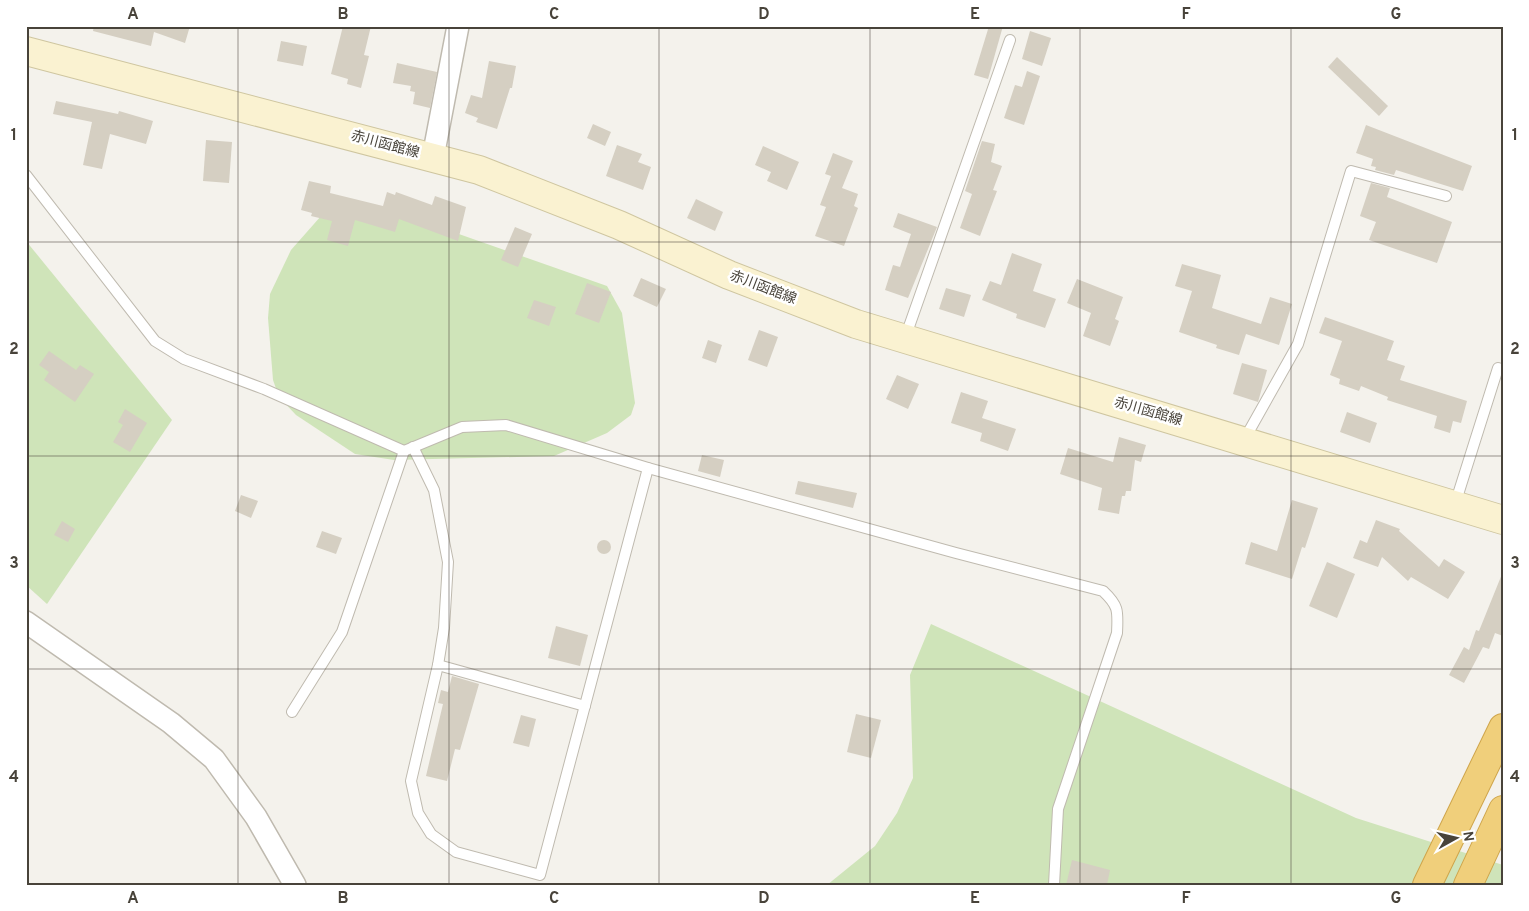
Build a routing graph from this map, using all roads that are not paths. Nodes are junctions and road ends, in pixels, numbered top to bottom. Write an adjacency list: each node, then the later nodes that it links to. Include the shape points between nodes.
1 (458, 26): 4 (street)
2 (1010, 40): 7 (lane)
3 (26, 51): 4 (main road, 赤川函館線)
4 (432, 157): 7 (main road, 赤川函館線, via 479,170 546,195 729,275)
5 (26, 175): 10 (lane, via 155,341 184,359)
6 (1446, 196): 9 (lane, via 1351,171 1298,344)
7 (904, 340): 9 (main road, 赤川函館線)
8 (1503, 370): 12 (lane, via 1498,368)
9 (1244, 440): 12 (main road, 赤川函館線)
10 (409, 449): 11 (lane, via 462,427 506,425); 16 (lane, via 434,490 448,562); 18 (lane, via 342,632)
11 (648, 468): 17 (lane); 22 (lane, via 1103,591 1115,601 1117,633 1058,809)
12 (1455, 505): 13 (main road, 赤川函館線)
13 (1503, 520)
14 (26, 622): 15 (street)
15 (35, 640): 21 (street, via 171,723 214,759 256,817)
16 (438, 665): 17 (lane); 17 (lane, via 411,781 418,813 431,834 456,852 540,875)
17 (585, 706)
18 (292, 712)
19 (1503, 728): 23 (highway)
20 (1503, 810): 24 (highway)
21 (294, 885)
22 (1054, 885)
23 (1427, 885)
24 (1468, 885)

